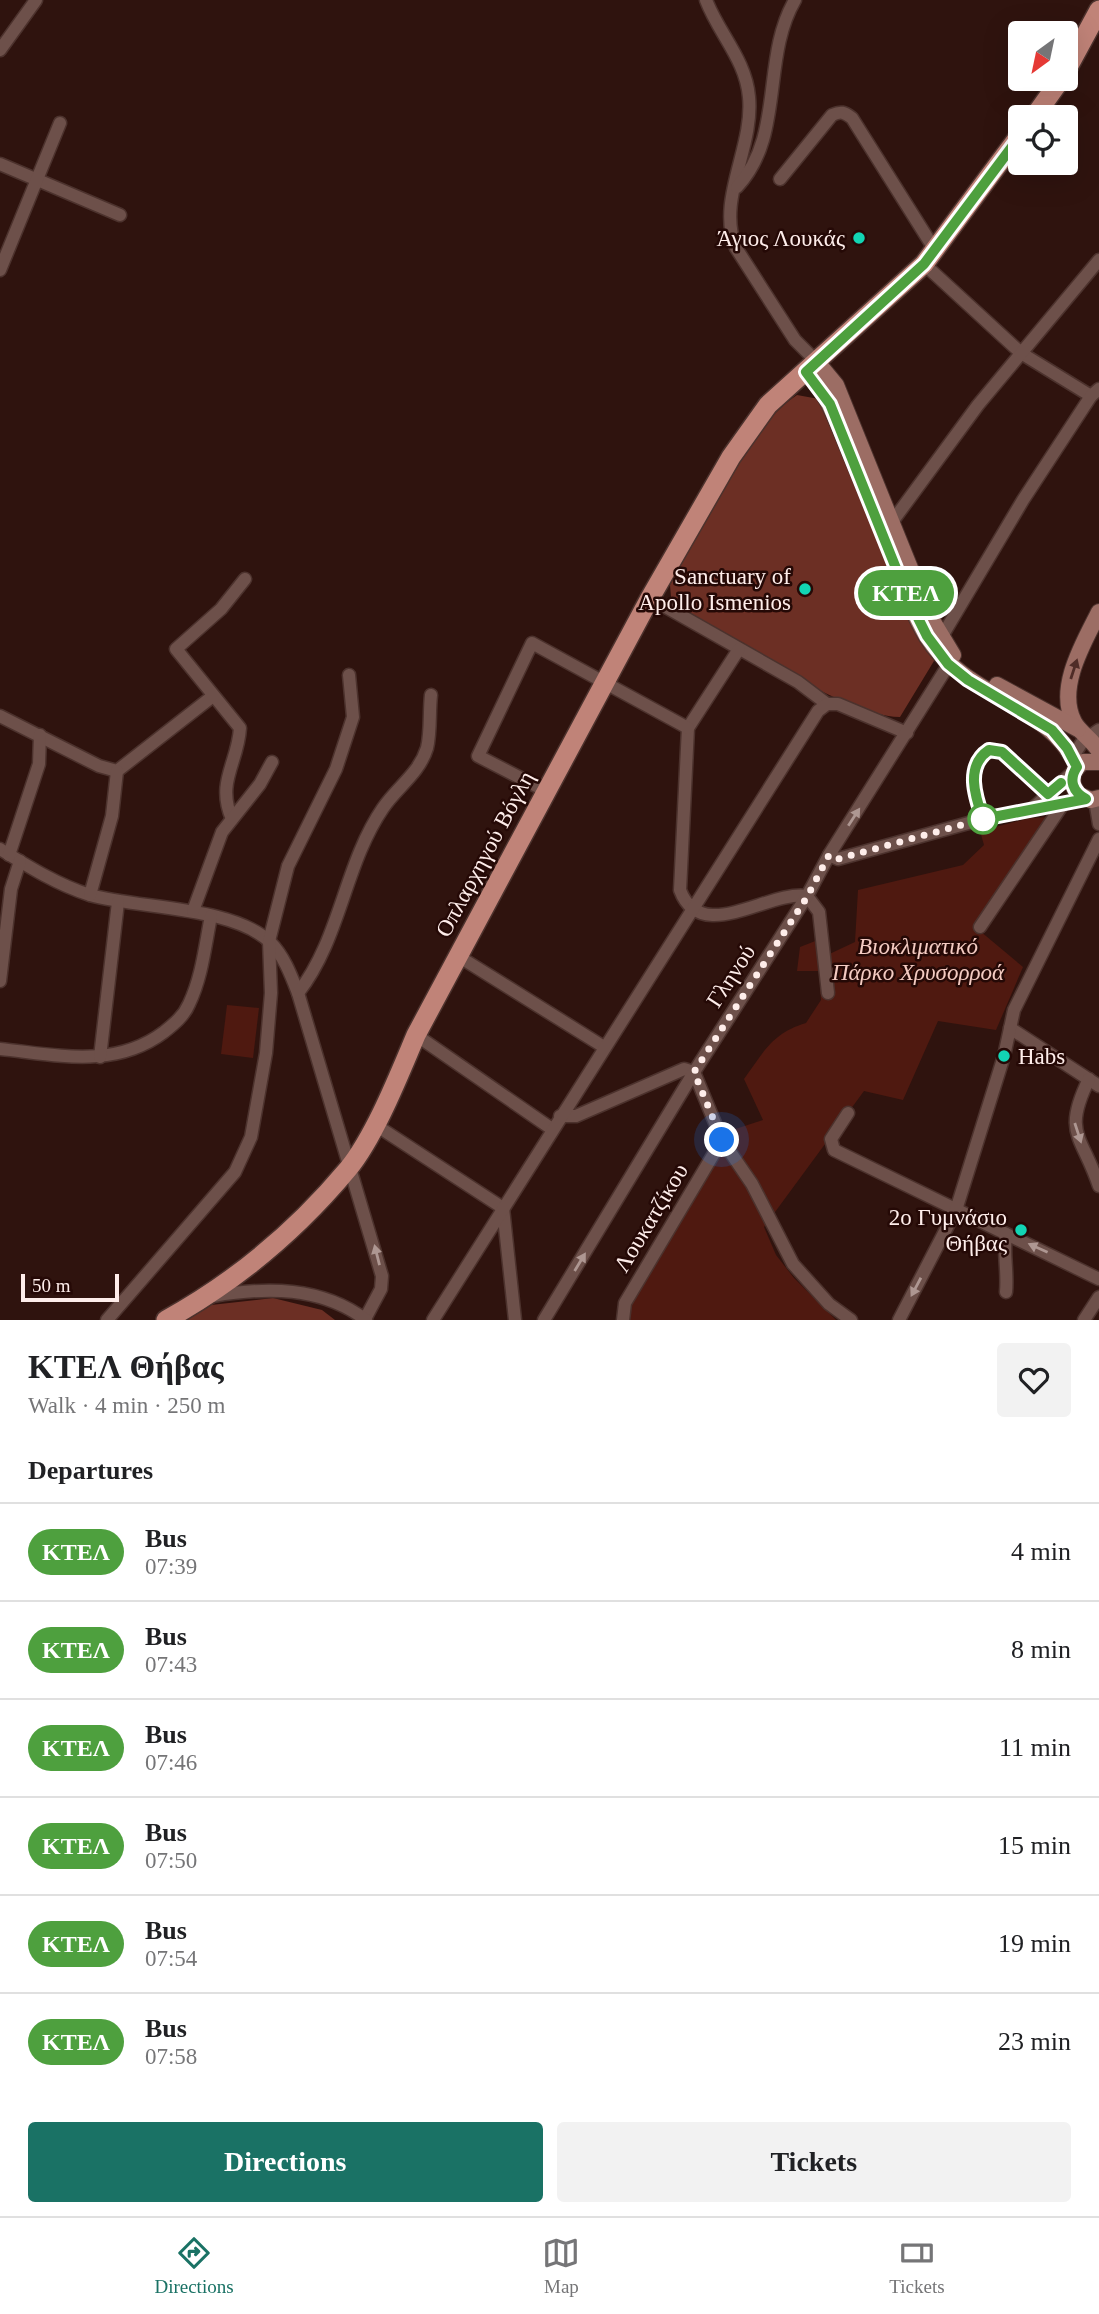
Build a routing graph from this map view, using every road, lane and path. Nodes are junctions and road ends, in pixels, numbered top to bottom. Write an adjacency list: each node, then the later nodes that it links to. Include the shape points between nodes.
1 (36, 0): 6 (street)
2 (706, 0): 12 (street, via 746,73 750,99)
3 (794, 0): 12 (street, via 776,48 765,138 753,168)
4 (1099, 10): 5 (main road)
5 (1078, 49)
6 (0, 50)
7 (60, 123): 11 (street)
8 (1008, 151): 14 (main road, Οπλαρχηγού Βόγλη)
9 (0, 164): 11 (street)
10 (780, 179): 14 (street, via 832,116 846,113)
11 (38, 180): 13 (street); 16 (street)
12 (735, 190): 18 (street, via 729,232)
13 (120, 215)
14 (930, 257): 17 (street); 18 (main road, Οπλαρχηγού Βόγλη)
15 (1099, 260): 17 (street)
16 (0, 270)
17 (1021, 353): 19 (street); 20 (street, via 978,405)
18 (812, 367): 20 (street, via 836,385); 22 (main road, Οπλαρχηγού Βόγλη, via 768,405 731,457)
19 (1095, 393): 24 (street, via 1023,500)
20 (891, 532): 24 (street); 26 (street, via 917,618)
21 (245, 579): 30 (street, via 177,649)
22 (650, 598): 25 (street); 28 (main road, Οπλαρχηγού Βόγλη)
23 (1099, 612): 35 (street, one-way to 23, via 1068,703 1071,678)
24 (941, 638): 26 (street)
25 (739, 649): 31 (street); 33 (street)
26 (951, 660): 34 (street, Γληνού); 35 (street); 40 (street, via 968,680 1052,730)
27 (349, 675): 58 (street, via 353,717 336,769 288,866)
28 (604, 684): 33 (street); 42 (main road, Οπλαρχηγού Βόγλη); 42 (street, via 532,643 478,756)
29 (431, 695): 61 (street, via 428,746 420,765 383,807 372,827 324,951)
30 (213, 696): 41 (street); 46 (street, via 240,728 226,790)
31 (827, 704): 34 (street, via 868,715); 54 (street, via 807,725)
32 (0, 716): 36 (street)
33 (688, 728): 54 (street, via 680,890)
34 (907, 733): 50 (street, Γληνού, one-way to 34)
35 (1092, 733): 37 (street); 40 (street)
36 (40, 735): 41 (street); 49 (street, via 39,764)
37 (1099, 751)
38 (272, 762): 46 (street)
39 (1099, 762): 40 (street)
40 (1074, 765): 43 (street, via 1073,789); 45 (street)
41 (117, 771): 51 (street, via 112,816)
42 (546, 791): 59 (main road, Οπλαρχηγού Βόγλη)
43 (1093, 799): 44 (street); 47 (street)
44 (1063, 804): 45 (street); 57 (street)
45 (1032, 809): 50 (street, via 838,859)
46 (232, 819): 55 (street, via 222,832)
47 (1099, 824)
48 (1099, 838): 63 (street, via 1014,1010)
49 (10, 855): 51 (street); 60 (street, via 11,889)
50 (829, 855): 52 (street, Γληνού)
51 (90, 895): 53 (street)
52 (807, 897): 54 (street, via 789,897 726,915 713,916); 62 (street, via 819,912); 68 (street, Γληνού)
53 (118, 902): 55 (street); 67 (street)
54 (691, 908): 65 (street)
55 (193, 911): 56 (street)
56 (211, 916): 58 (street); 67 (street, via 197,985 176,1023 141,1048)
57 (980, 927)
58 (269, 941): 61 (street, via 286,964); 84 (street, via 266,1053 245,1156)
59 (458, 956): 64 (main road, Οπλαρχηγού Βόγλη); 65 (street)
60 (0, 981)
61 (298, 993): 75 (street)
62 (828, 993)
63 (1010, 1028): 69 (street); 78 (street)
64 (416, 1035): 72 (main road, Οπλαρχηγού Βόγλη); 73 (street)
65 (604, 1047): 71 (street)
66 (0, 1049): 67 (street)
67 (100, 1057)
68 (694, 1072): 71 (street, via 684,1069 576,1116); 74 (street); 89 (street, Γληνού, one-way to 68)
69 (1094, 1083): 76 (street, one-way to 76, via 1073,1117)
70 (848, 1113): 78 (street, via 831,1139 834,1150)
71 (560, 1116): 73 (street)
72 (374, 1124): 75 (main road, Οπλαρχηγού Βόγλη); 77 (street)
73 (552, 1129): 77 (street)
74 (722, 1140): 90 (street, Λουκατζίκου, via 625,1303); 91 (street, via 752,1184 793,1264 829,1304)
75 (349, 1168): 82 (main road, Οπλαρχηγού Βόγλη, via 275,1243); 86 (street, one-way to 75, via 381,1289 382,1276)
76 (1099, 1186)
77 (503, 1208): 87 (street); 88 (street)
78 (956, 1210): 79 (street); 92 (street, one-way to 92)
79 (1006, 1234): 80 (street, one-way to 79); 81 (street)
80 (1099, 1279)
81 (1006, 1292)
82 (209, 1296): 85 (main road, Οπλαρχηγού Βόγλη); 86 (street, via 271,1289 323,1297)
83 (1099, 1297): 93 (street)
84 (107, 1320)
85 (166, 1320)
86 (366, 1320)
87 (433, 1320)
88 (515, 1320)
89 (544, 1320)
90 (623, 1320)
91 (851, 1320)
92 (898, 1320)
93 (1084, 1320)

